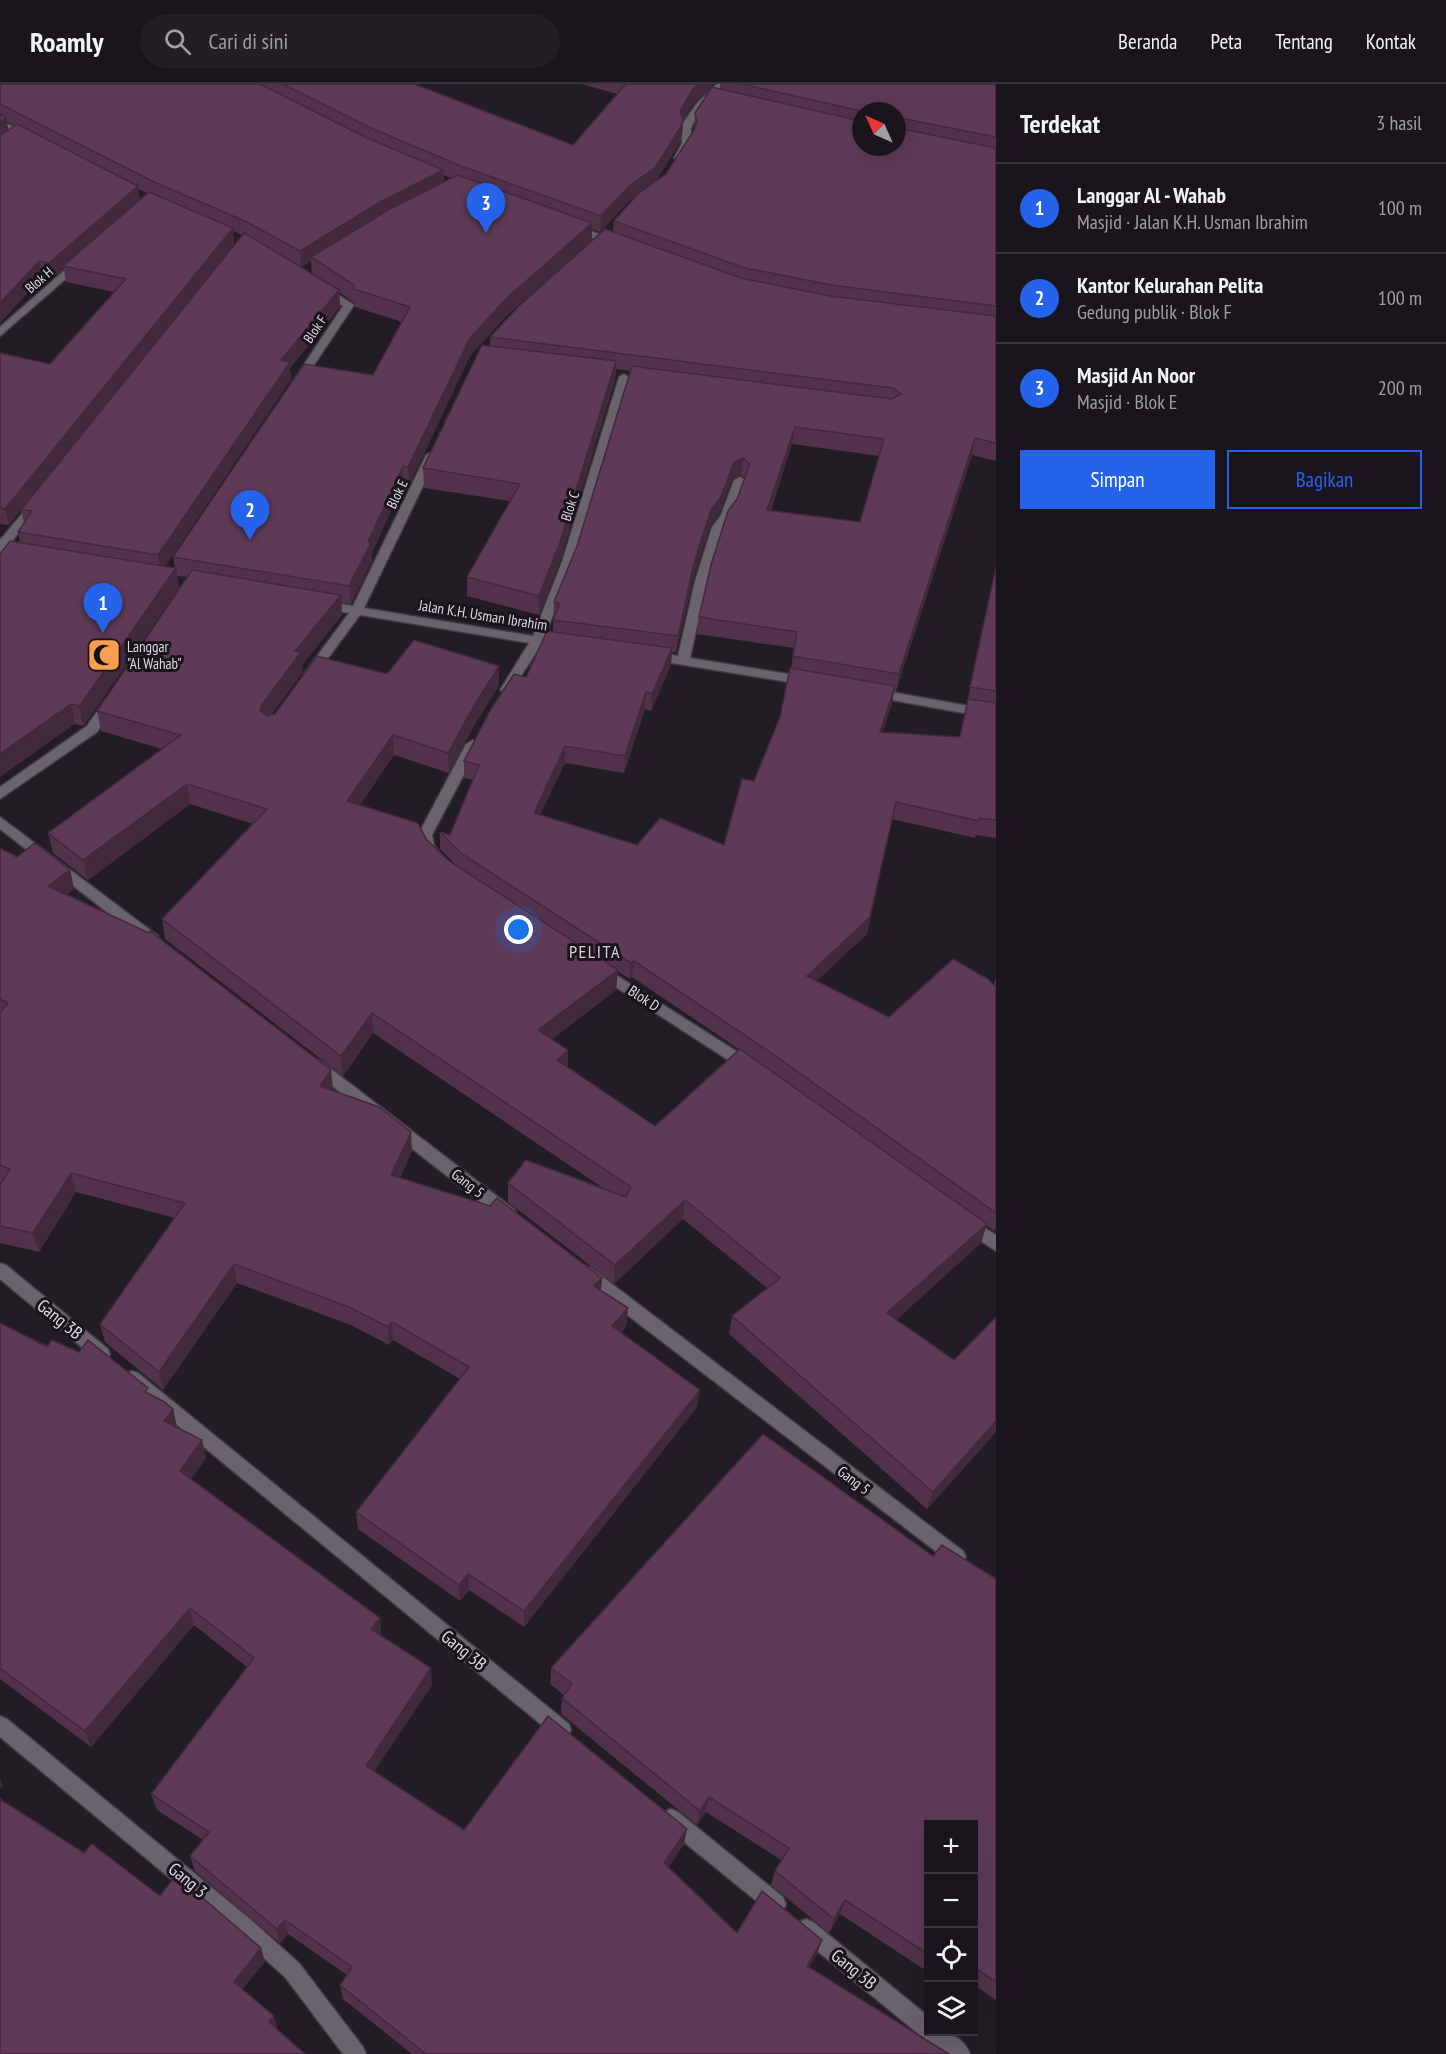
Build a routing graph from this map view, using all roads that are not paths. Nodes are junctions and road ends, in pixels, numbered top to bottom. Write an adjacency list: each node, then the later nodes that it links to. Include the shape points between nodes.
1 (722, 84): 2 (street)
2 (708, 97): 3 (street); 6 (street, via 692,115 686,128 686,145)
3 (719, 99)
4 (0, 123): 5 (street, via 16,135)
5 (39, 143)
6 (675, 165)
7 (562, 223): 8 (street)
8 (625, 246)
9 (88, 255): 11 (street, Blok H)
10 (317, 284): 13 (street, Blok F, via 349,305)
11 (0, 333)
12 (624, 377): 20 (street, Blok C, via 571,552)
13 (290, 393)
14 (437, 444): 19 (street, Blok E)
15 (740, 480): 23 (street, via 727,515 718,527 693,610)
16 (42, 496): 17 (street)
17 (4, 551)
18 (312, 604): 19 (street, Jalan K.H. Usman Ibrahim)
19 (357, 611): 20 (street, Jalan K.H. Usman Ibrahim); 24 (street, Blok E)
20 (537, 641): 21 (street, Jalan K.H. Usman Ibrahim); 28 (street)
21 (559, 644)
22 (638, 654): 23 (street)
23 (683, 660): 25 (street)
24 (303, 684)
25 (822, 684)
26 (857, 690): 29 (street)
27 (118, 691): 31 (street, via 92,729)
28 (501, 697)
29 (996, 715)
30 (478, 735): 33 (street, via 425,835 427,846)
31 (0, 794)
32 (0, 822): 34 (street)
33 (443, 864)
34 (161, 946)
35 (594, 966): 37 (street, Blok D)
36 (303, 1056): 39 (street, Gang 5)
37 (761, 1074)
38 (958, 1217): 40 (street)
39 (521, 1224)
40 (996, 1244)
41 (568, 1260): 43 (street, Gang 5)
42 (0, 1270): 45 (street, Gang 3B)
43 (967, 1564)
44 (0, 1725): 49 (street, Gang 3, via 292,1970)
45 (572, 1738)
46 (655, 1806): 47 (street, Gang 3B)
47 (924, 2025)
48 (938, 2036): 50 (street, Gang 3B)
49 (356, 2054)
50 (960, 2054)

